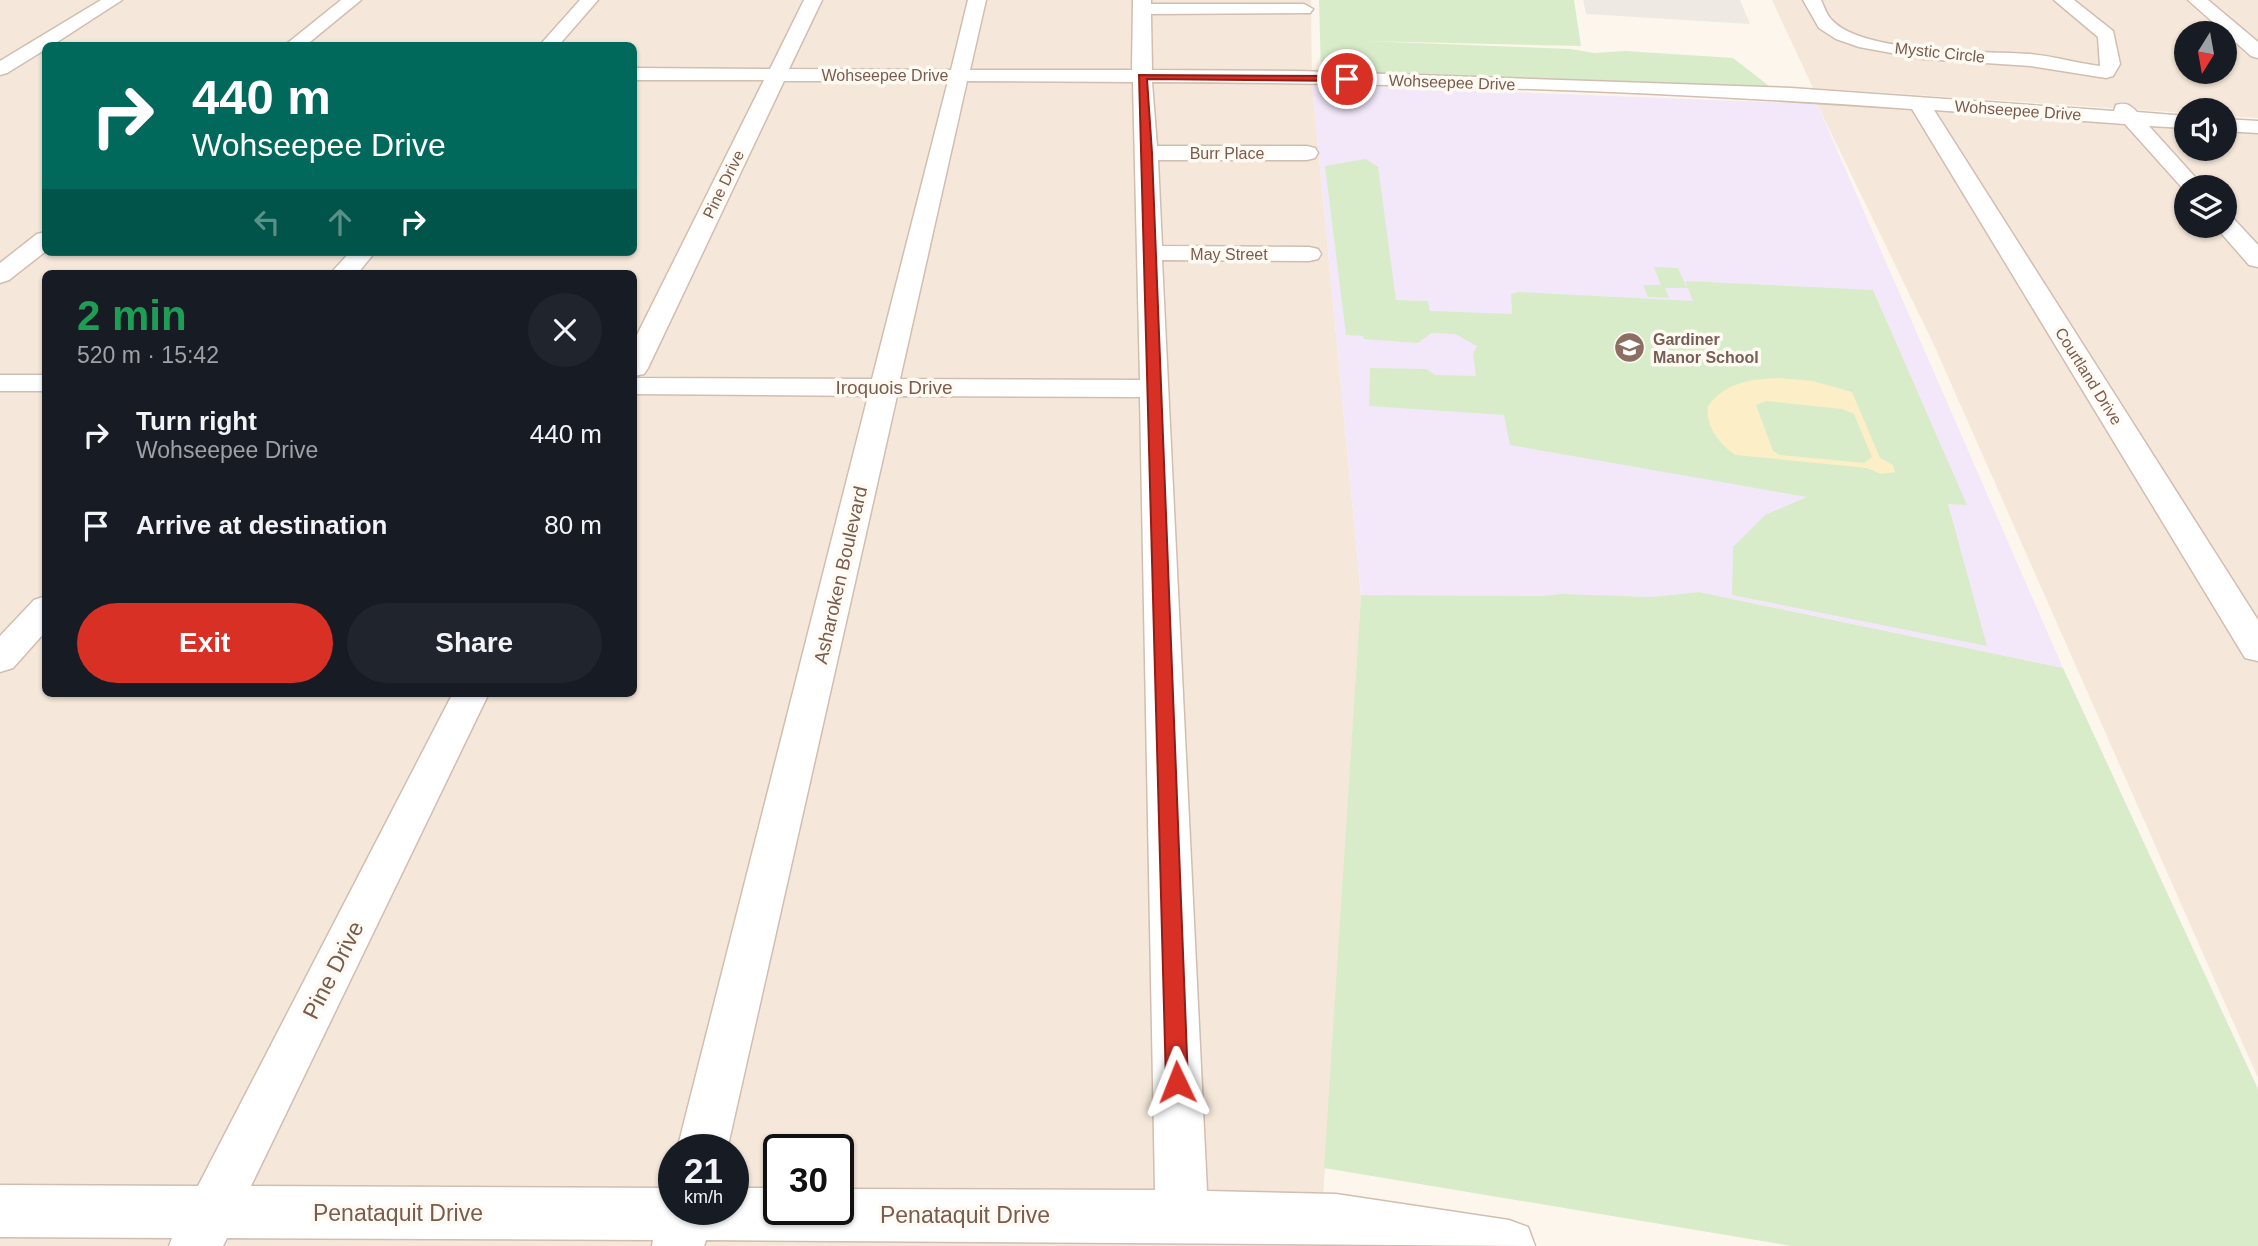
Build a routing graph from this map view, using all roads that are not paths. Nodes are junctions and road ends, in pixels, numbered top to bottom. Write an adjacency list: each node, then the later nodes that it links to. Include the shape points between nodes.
1 (113, 0): 15 (street)
2 (352, 0): 16 (street)
3 (589, 0): 17 (street)
4 (813, 0): 24 (street, Pine Drive)
5 (977, 0): 25 (street, Asharoken Boulevard)
6 (1812, 0): 21 (street, Mystic Circle, via 1825,23 1863,41 1919,52 2049,62)
7 (2063, 0): 21 (street, via 2107,35 2110,64)
8 (2197, 0): 11 (street)
9 (1142, 4): 10 (street); 26 (street)
10 (1304, 9)
11 (2222, 21)
12 (2237, 32): 14 (street)
13 (2237, 34): 19 (street)
14 (2258, 34)
15 (46, 42)
16 (298, 42)
17 (552, 42)
18 (42, 45): 20 (street)
19 (2258, 52)
20 (0, 71): 22 (street)
21 (2096, 71): 28 (street)
22 (34, 72)
23 (637, 74): 24 (street, Wohseepee Drive)
24 (776, 75): 25 (street, Wohseepee Drive); 43 (street, Pine Drive)
25 (959, 75): 26 (street, Wohseepee Drive); 47 (street, Asharoken Boulevard)
26 (1142, 76): 27 (street, Wohseepee Drive, via 1784,94); 32 (street)
27 (1919, 103): 28 (street, Wohseepee Drive); 50 (street, Courtland Drive)
28 (2141, 119): 29 (street, Wohseepee Drive); 34 (street)
29 (2174, 121)
30 (2237, 126): 31 (street)
31 (2258, 127)
32 (1147, 153): 33 (street, Burr Place); 37 (street)
33 (1307, 153)
34 (2184, 175)
35 (2237, 237): 40 (street)
36 (42, 242): 42 (street)
37 (1149, 253): 38 (street, May Street); 48 (street)
38 (1309, 254)
39 (359, 256): 41 (street)
40 (2258, 260)
41 (347, 270)
42 (0, 275)
43 (637, 362)
44 (0, 383): 45 (street)
45 (42, 383)
46 (637, 386): 47 (street, Iroquois Drive)
47 (885, 387): 48 (street, Iroquois Drive); 53 (street, Asharoken Boulevard)
48 (1155, 389): 55 (street)
49 (42, 612): 51 (street)
50 (2258, 649)
51 (0, 659)
52 (469, 697): 58 (street, Pine Drive)
53 (706, 1134)
54 (0, 1211): 58 (street, Penataquit Drive)
55 (1182, 1216): 56 (street, Penataquit Drive); 59 (street, Penataquit Drive, via 1336,1220)
56 (749, 1222)
57 (658, 1223): 58 (street, Penataquit Drive)
58 (203, 1229)
59 (1509, 1246)

